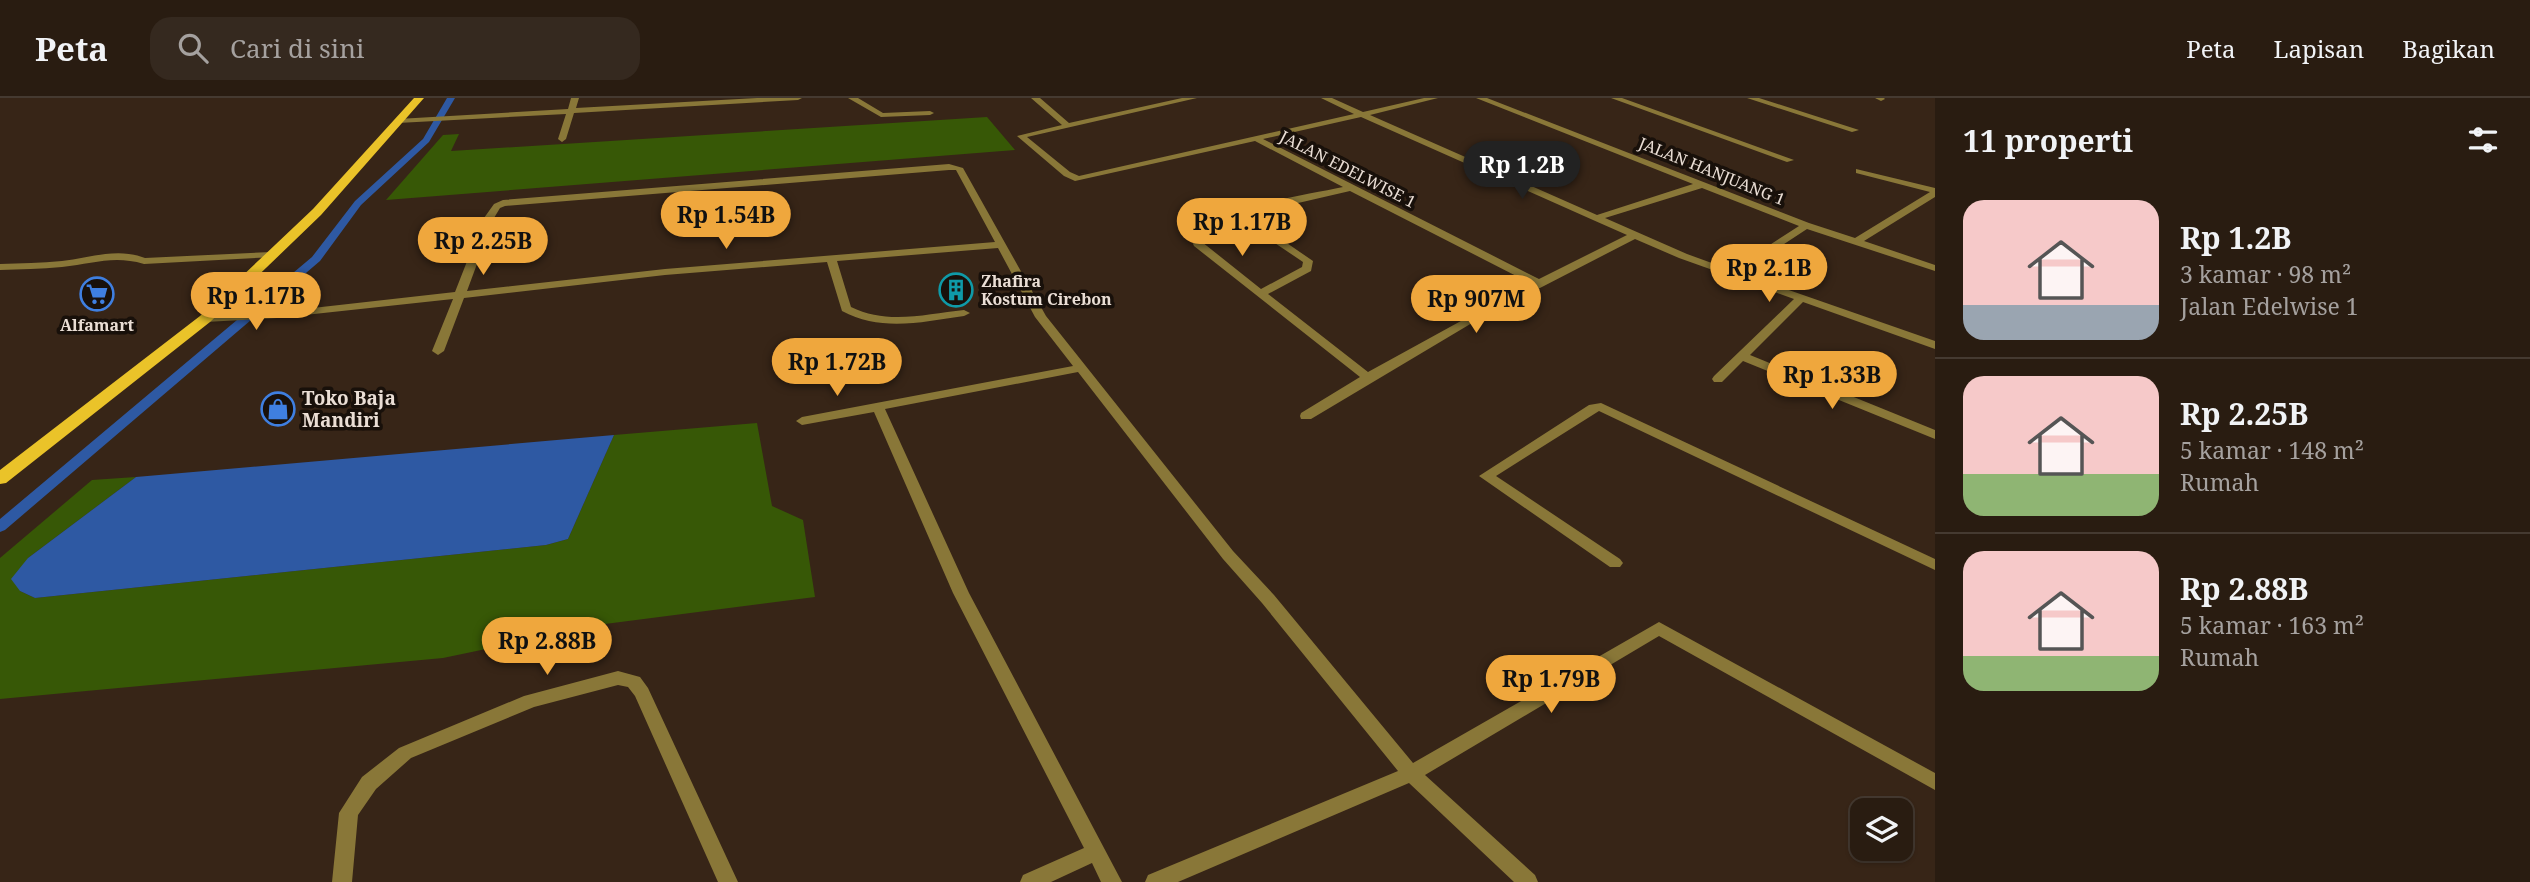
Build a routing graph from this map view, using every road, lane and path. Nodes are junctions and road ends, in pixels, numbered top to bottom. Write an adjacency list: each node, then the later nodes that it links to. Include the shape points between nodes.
1 (419, 98): 16 (main road)
2 (575, 98): 13 (street)
3 (798, 98): 13 (street)
4 (852, 98): 14 (street, via 881,115)
5 (1035, 98): 17 (street)
6 (1193, 98): 12 (street)
7 (1325, 98): 15 (street)
8 (1434, 98): 15 (street)
9 (1480, 98): 23 (street, JALAN HANJUANG 1)
10 (1615, 98): 21 (street)
11 (1751, 98): 18 (street)
12 (1174, 100): 17 (street)
13 (571, 111): 16 (street); 19 (street)
14 (930, 113)
15 (1363, 114): 20 (street); 27 (street)
16 (398, 121): 32 (main road, via 317,212)
17 (1066, 124): 20 (street, via 1021,136 1077,179)
18 (1856, 130)
19 (562, 139)
20 (1258, 140): 24 (street, JALAN EDELWISE 1)
21 (1790, 160)
22 (1859, 171): 25 (street)
23 (1704, 184): 27 (street); 28 (street, JALAN HANJUANG 1)
24 (1350, 188): 26 (street); 37 (street, JALAN EDELWISE 1)
25 (1935, 192): 30 (street)
26 (1241, 216): 38 (street, via 1308,261 1307,269); 38 (street, via 1204,227 1194,235 1198,244)
27 (1596, 218): 29 (street)
28 (1806, 225): 30 (street, JALAN HANJUANG 1); 36 (street)
29 (1635, 234): 36 (street); 37 (street)
30 (1856, 242): 35 (street, JALAN HANJUANG 1)
31 (999, 245): 33 (street); 39 (street, via 964,173 949,167 512,201 497,206 489,218); 46 (street, via 1041,317)
32 (271, 255): 34 (street, via 79,268 65,264); 42 (main road)
33 (831, 258): 39 (street); 41 (street, via 846,309 861,319 877,322)
34 (0, 267)
35 (1935, 268)
36 (1732, 274): 40 (street)
37 (1536, 282): 47 (street)
38 (1262, 293): 47 (street)
39 (458, 295): 42 (street, via 277,315); 44 (street)
40 (1801, 299): 43 (street); 45 (street)
41 (964, 313)
42 (205, 318): 53 (main road)
43 (1935, 345)
44 (438, 351)
45 (1742, 355): 48 (street); 52 (street)
46 (1080, 368): 49 (street); 56 (street, via 1244,576 1268,599)
47 (1367, 377): 50 (street)
48 (1718, 379)
49 (878, 407): 51 (street); 58 (street, via 961,593)
50 (1306, 416)
51 (802, 421)
52 (1935, 435)
53 (0, 480)
54 (1615, 563): 55 (street, via 1486,476 1601,407)
55 (1935, 565)
56 (1411, 774): 57 (street, via 1659,628); 63 (street); 64 (street)
57 (1935, 782)
58 (1097, 851): 61 (street); 62 (street)
59 (342, 882): 60 (street, via 349,813 369,783 405,753 530,701 618,678 634,682 642,693)
60 (728, 882)
61 (1030, 882)
62 (1112, 882)
63 (1155, 882)
64 (1528, 882)

